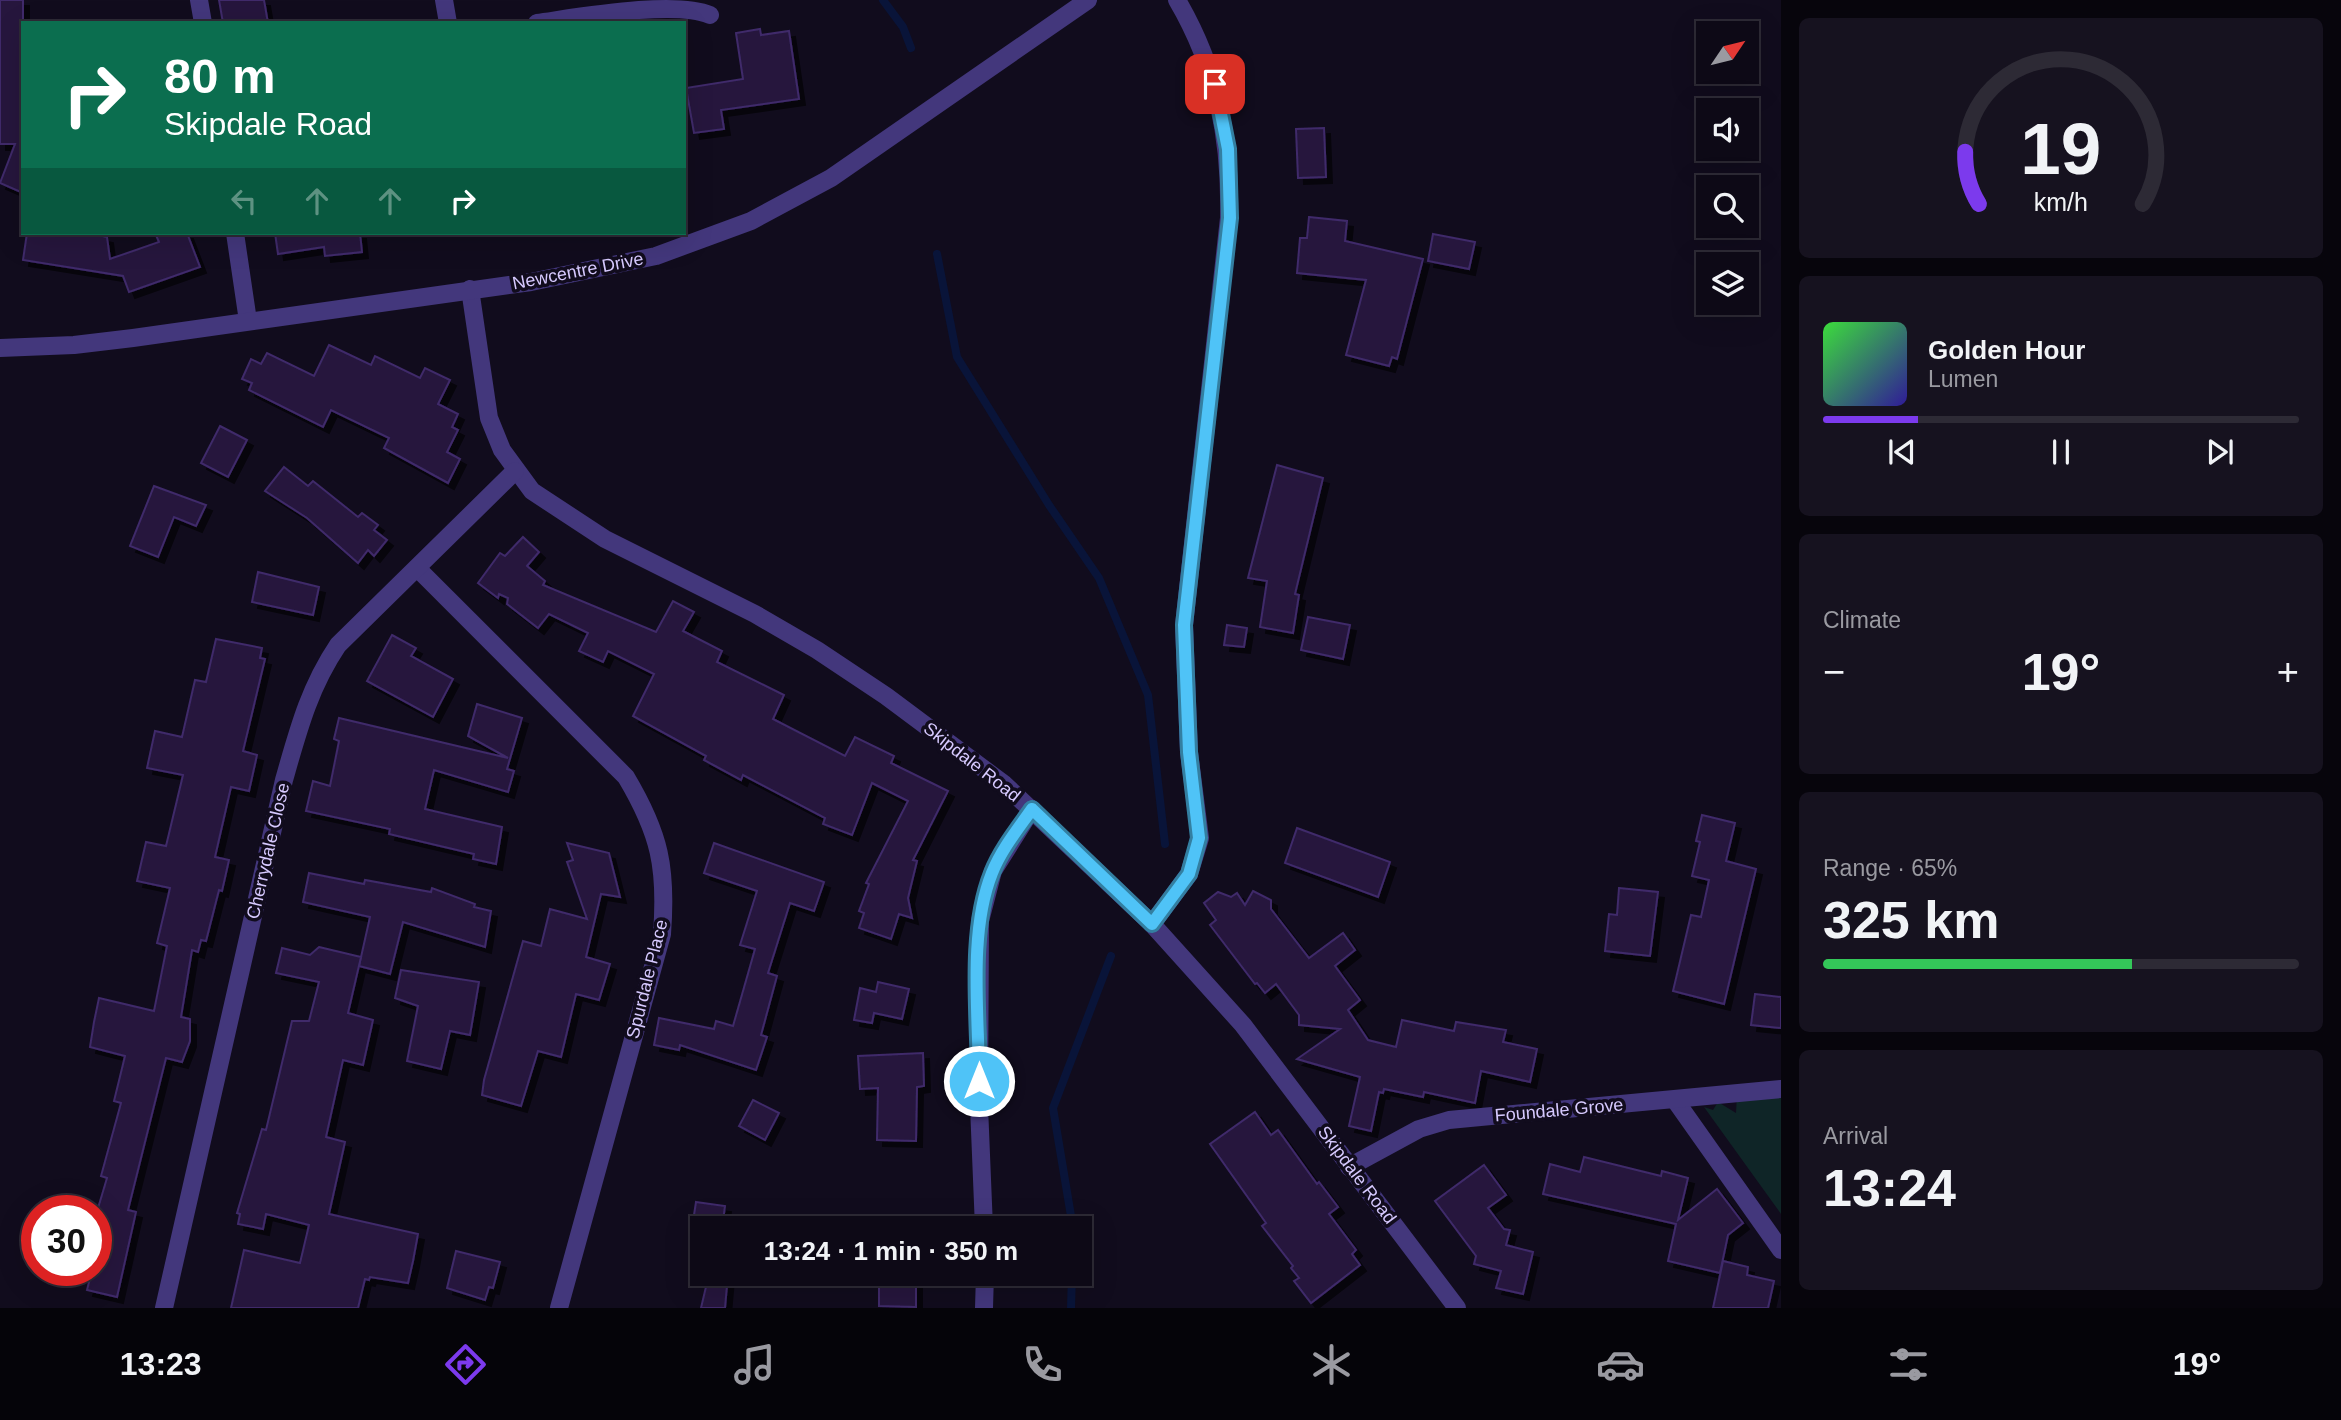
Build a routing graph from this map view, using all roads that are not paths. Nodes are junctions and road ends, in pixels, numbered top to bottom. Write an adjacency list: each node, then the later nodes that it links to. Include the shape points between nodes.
1 (199, 0): 6 (street)
2 (444, 0): 7 (street)
3 (1088, 0): 10 (street, Newcentre Drive, via 831,178 751,221 656,256 531,282)
4 (1177, 0): 16 (street, via 1203,50 1223,114 1230,218 1184,625 1189,752 1199,838 1189,874)
5 (710, 15): 8 (street, via 699,8 667,4)
6 (203, 21)
7 (448, 21)
8 (551, 21)
9 (235, 235): 11 (street)
10 (470, 289): 11 (street, Newcentre Drive); 13 (street, Skipdale Road, via 489,418)
11 (248, 321): 12 (street, Newcentre Drive, via 74,345)
12 (0, 348)
13 (515, 471): 14 (street, Cherrydale Close); 15 (street, Skipdale Road, via 532,491 605,539 817,650 960,750)
14 (417, 568): 23 (street, Cherrydale Close, via 338,645 307,700 284,780); 24 (street, Spurdale Place, via 626,777 648,814 660,851 665,891 662,934)
15 (1032, 809): 16 (street, Skipdale Road); 20 (street, via 993,871 980,921)
16 (1152, 924): 19 (street, Skipdale Road, via 1243,1025)
17 (1781, 1089): 18 (street, Foundale Grove)
18 (1675, 1100): 19 (street, Foundale Grove, via 1434,1123); 21 (street)
19 (1349, 1167): 26 (street, Skipdale Road)
20 (984, 1216)
21 (1781, 1250)
22 (985, 1286): 25 (street)
23 (164, 1308)
24 (559, 1308)
25 (984, 1308)
26 (1457, 1308)

